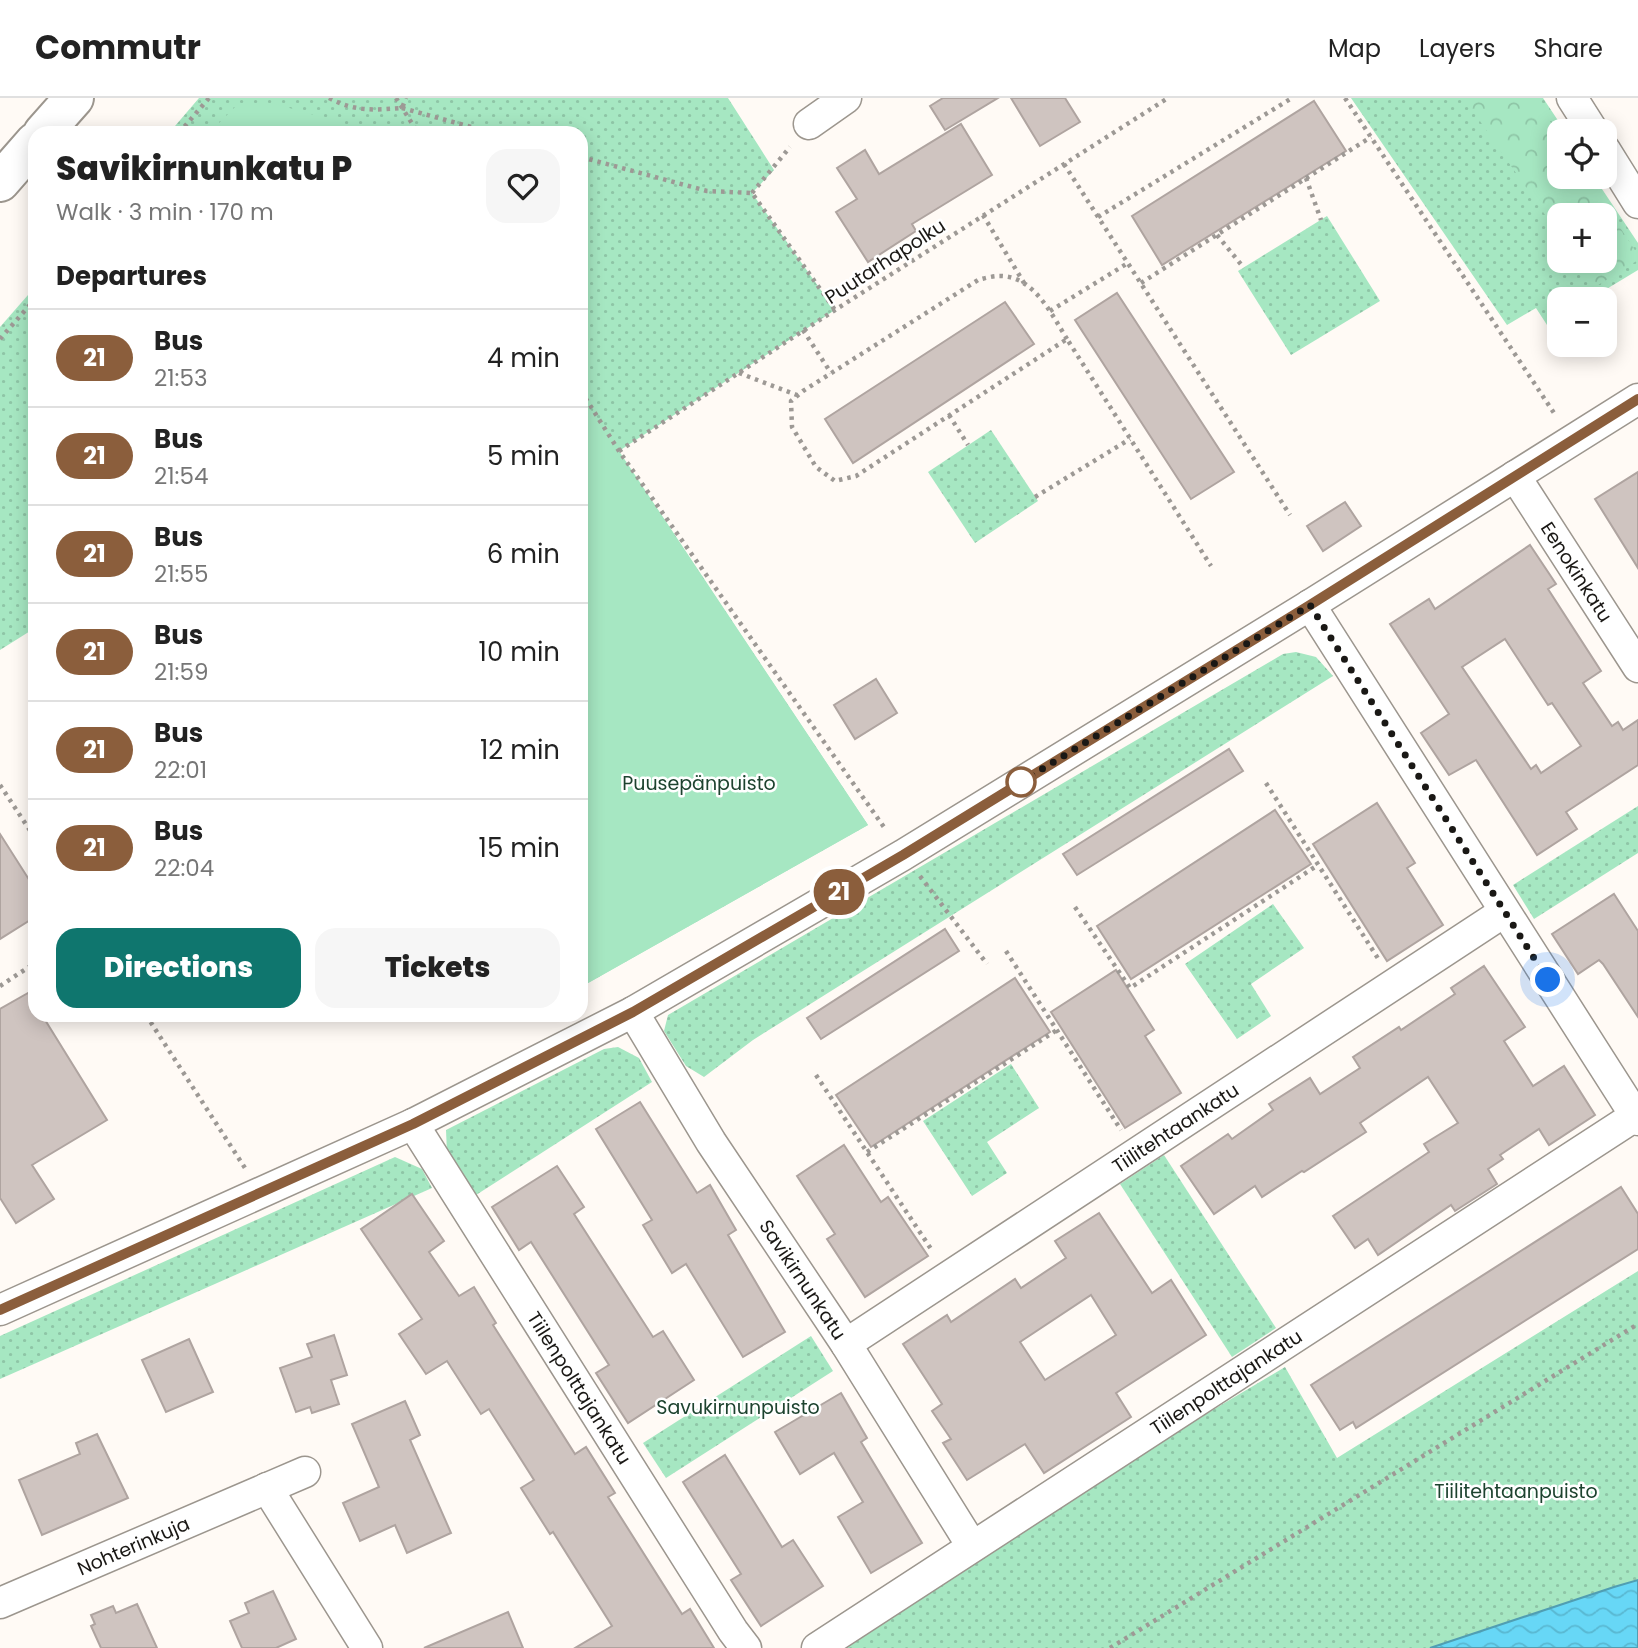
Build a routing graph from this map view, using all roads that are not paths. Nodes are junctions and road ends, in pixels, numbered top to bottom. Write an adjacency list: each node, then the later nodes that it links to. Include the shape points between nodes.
1 (74, 98): 6 (main road)
2 (846, 98): 5 (street)
3 (1572, 98): 4 (street)
4 (1585, 119)
5 (809, 124)
6 (49, 126)
7 (28, 150): 9 (main road)
8 (1617, 169): 10 (street)
9 (0, 182)
10 (1638, 203)
11 (1638, 399): 12 (street)
12 (1515, 476): 13 (street); 14 (street, Eenokinkatu)
13 (1310, 605): 15 (street); 16 (street, via 903,855)
14 (1638, 667)
15 (1504, 912): 17 (street); 20 (street, Tiilitehtaankatu)
16 (633, 1012): 18 (street); 20 (street, Savikirnunkatu)
17 (1637, 1118): 23 (street, Tiilenpolttajankatu)
18 (413, 1124): 19 (street); 26 (street, Tiilenpolttajankatu)
19 (0, 1310)
20 (846, 1345): 23 (street, Savikirnunkatu)
21 (305, 1472): 22 (street, Nohterinkuja)
22 (267, 1488): 24 (street, Nohterinkuja); 25 (street)
23 (972, 1546): 27 (street, Tiilenpolttajankatu)
24 (0, 1604)
25 (367, 1648)
26 (746, 1648)
27 (817, 1648)

